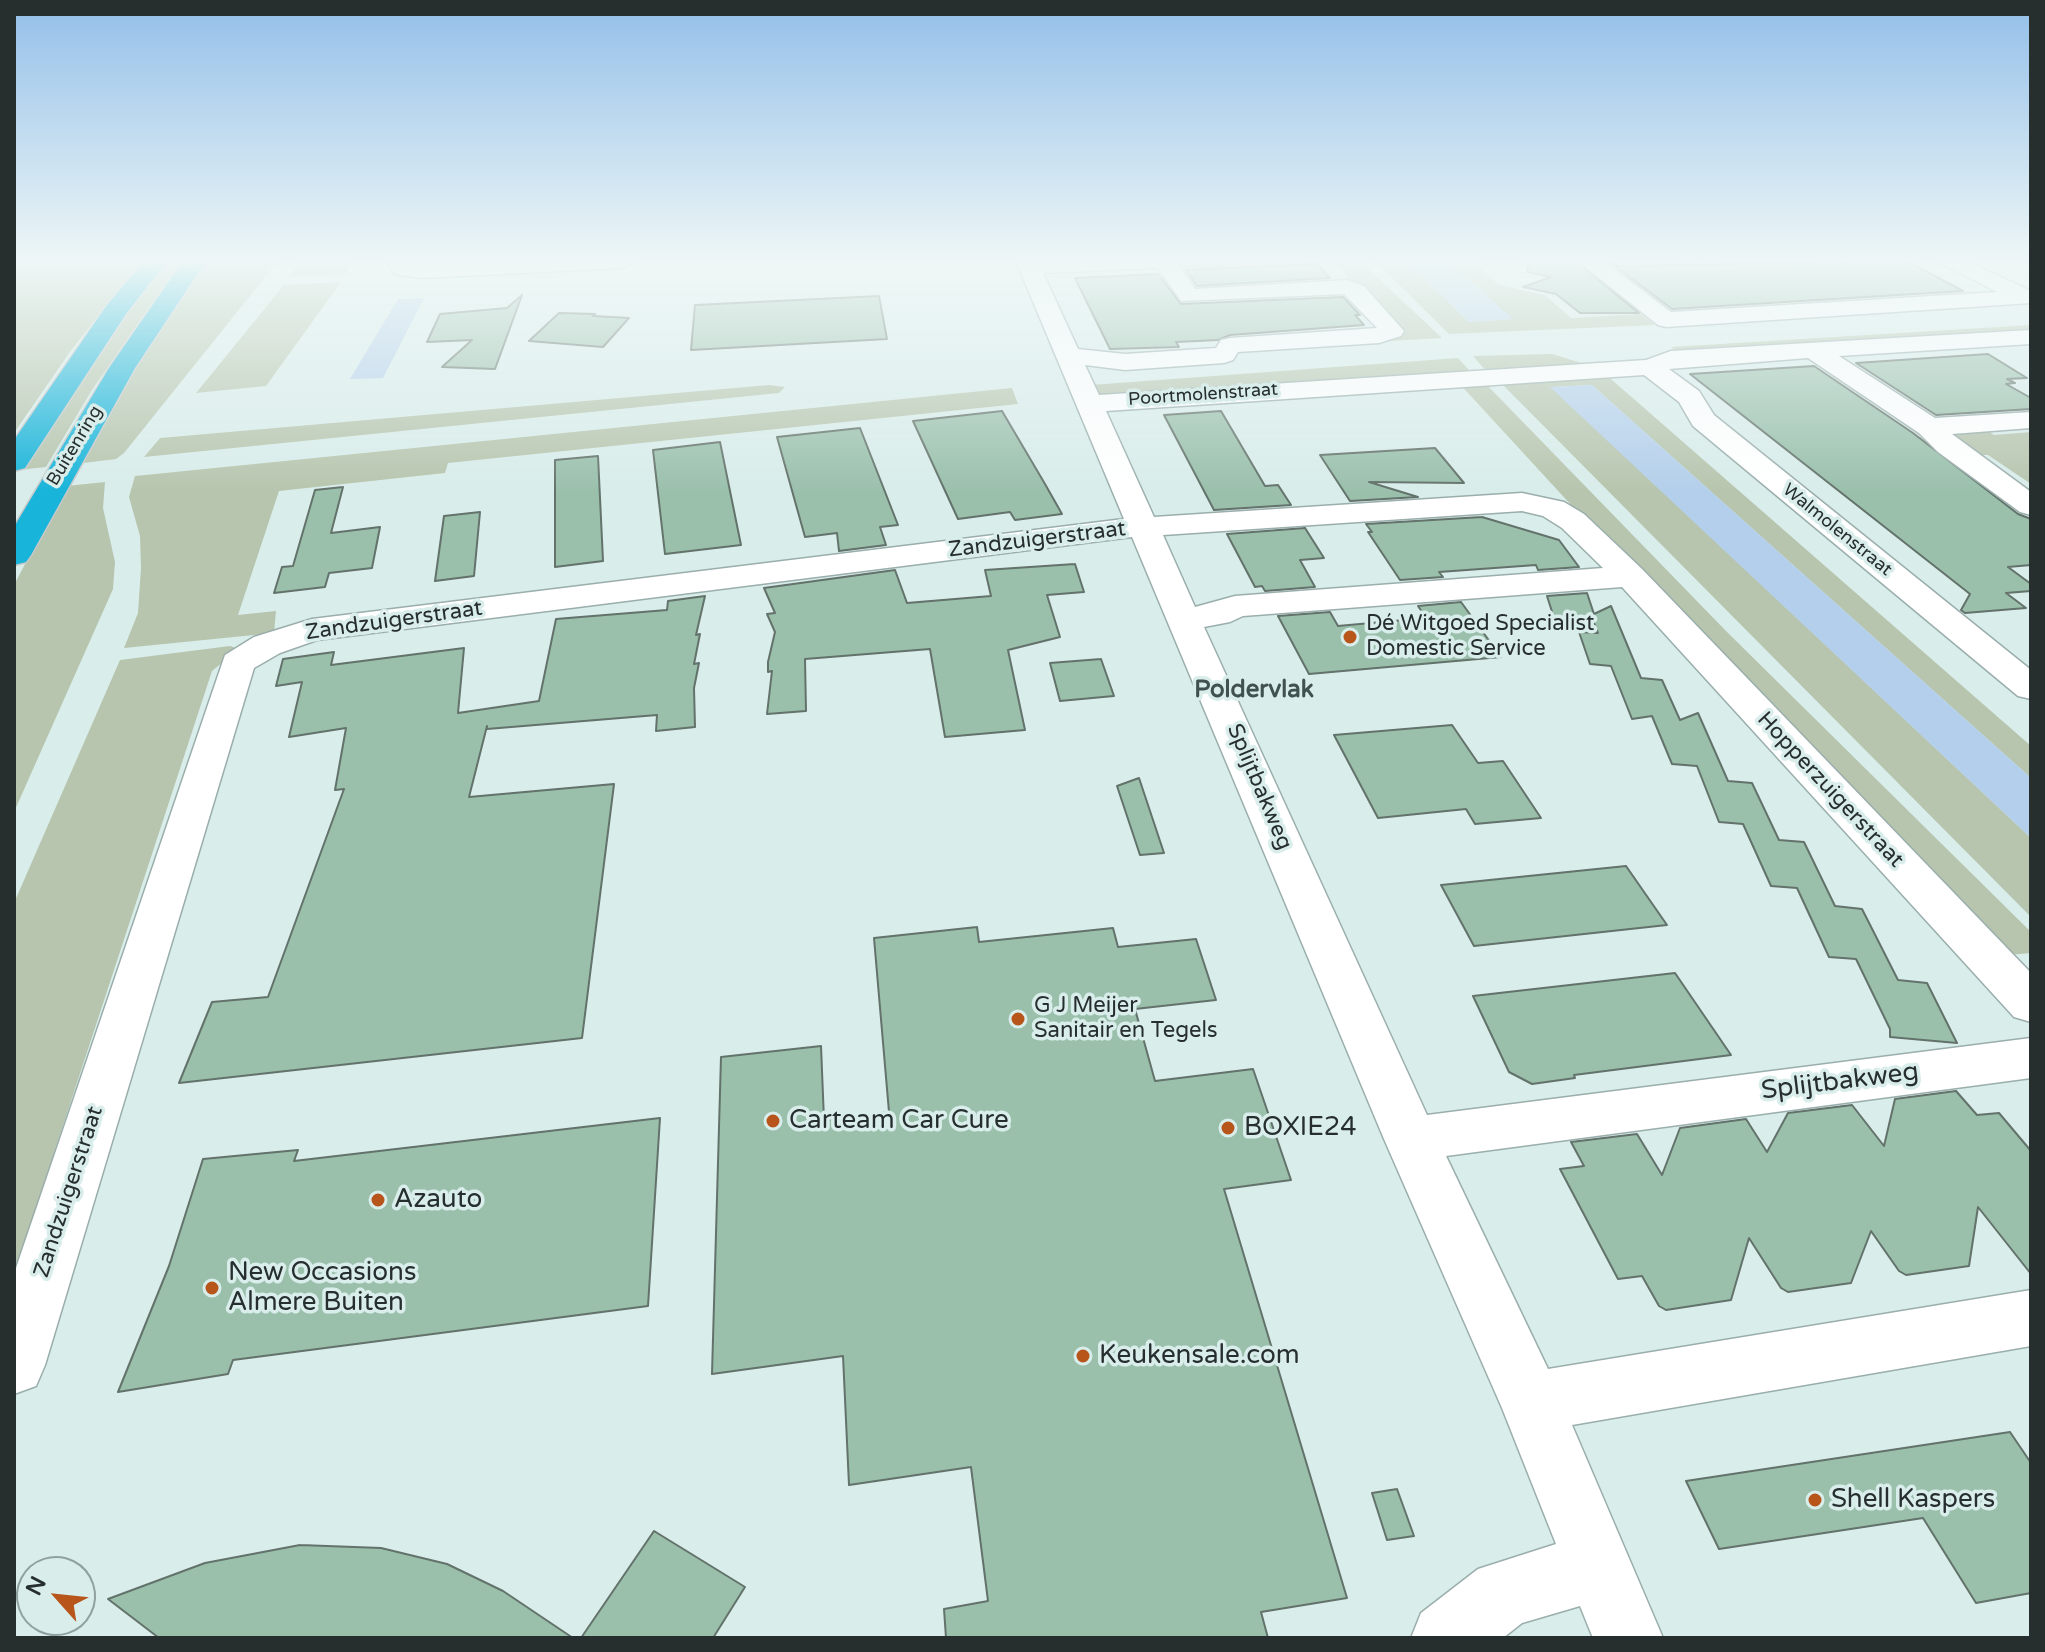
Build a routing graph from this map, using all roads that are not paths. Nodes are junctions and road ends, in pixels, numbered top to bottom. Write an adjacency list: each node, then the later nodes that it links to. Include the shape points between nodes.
1 (97, 338): 12 (highway, Buitenring)
2 (142, 338): 15 (highway, Buitenring)
3 (1062, 338): 7 (street, Splijtbakweg)
4 (1344, 338): 7 (street, via 1230,345 1224,355 1125,362)
5 (2015, 338): 6 (street, Poortmolenstraat)
6 (1816, 352): 8 (street, Poortmolenstraat, via 1671,359); 11 (street)
7 (1070, 356): 9 (street, Splijtbakweg)
8 (1650, 367): 9 (street, Poortmolenstraat); 18 (street, Walmolenstraat, via 1690,397 1703,420)
9 (1092, 404): 14 (street, Splijtbakweg)
10 (2031, 420): 11 (street)
11 (1929, 427): 13 (street)
12 (14, 462)
13 (2031, 506)
14 (1145, 526): 16 (street, Hopperzuigerstraat, via 1522,502 1553,509 1573,521); 17 (street, Splijtbakweg); 23 (street, Zandzuigerstraat, via 312,630 267,645 238,663)
15 (14, 555)
16 (1630, 576): 17 (street, via 1235,606 1218,615); 19 (street, Hopperzuigerstraat)
17 (1185, 618): 21 (street, Splijtbakweg)
18 (2031, 688)
19 (2031, 1004)
20 (2031, 1058): 21 (street, Splijtbakweg)
21 (1411, 1139): 24 (street, Splijtbakweg)
22 (2031, 1318): 24 (street)
23 (14, 1365)
24 (1531, 1402): 25 (street, Splijtbakweg)
25 (1596, 1567): 26 (street, via 1503,1594); 27 (street, Splijtbakweg)
26 (1446, 1638)
27 (1628, 1638)

